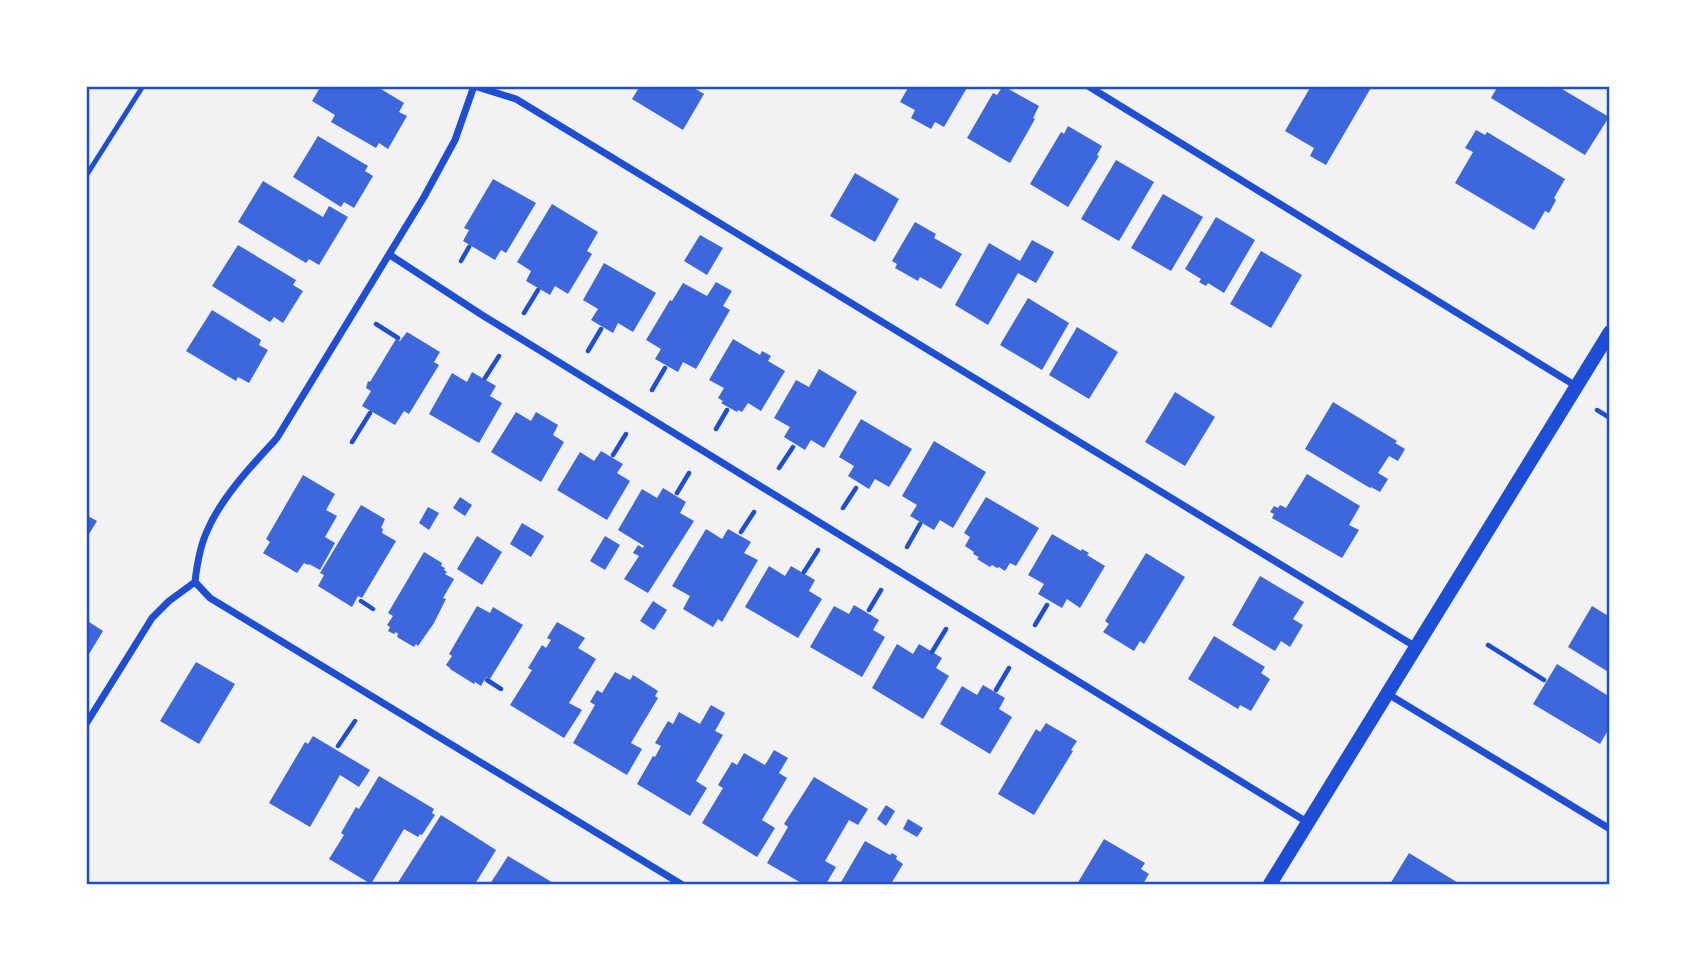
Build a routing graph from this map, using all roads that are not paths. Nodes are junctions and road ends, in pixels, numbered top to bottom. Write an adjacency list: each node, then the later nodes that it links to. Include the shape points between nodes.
1 (143, 86): 4 (lane)
2 (474, 86): 5 (street, via 455,139); 9 (street, via 516,99)
3 (1088, 86): 7 (street)
4 (86, 176)
5 (390, 255): 8 (street, via 283,428 208,529); 12 (street)
6 (1610, 332): 7 (main road)
7 (1577, 386): 9 (main road)
8 (195, 582): 11 (street, via 152,618); 14 (street, via 210,598)
9 (1416, 648): 10 (main road)
10 (1388, 694): 12 (main road); 13 (street)
11 (86, 724)
12 (1307, 822): 15 (main road)
13 (1610, 829)
14 (681, 884)
15 (1270, 884)

